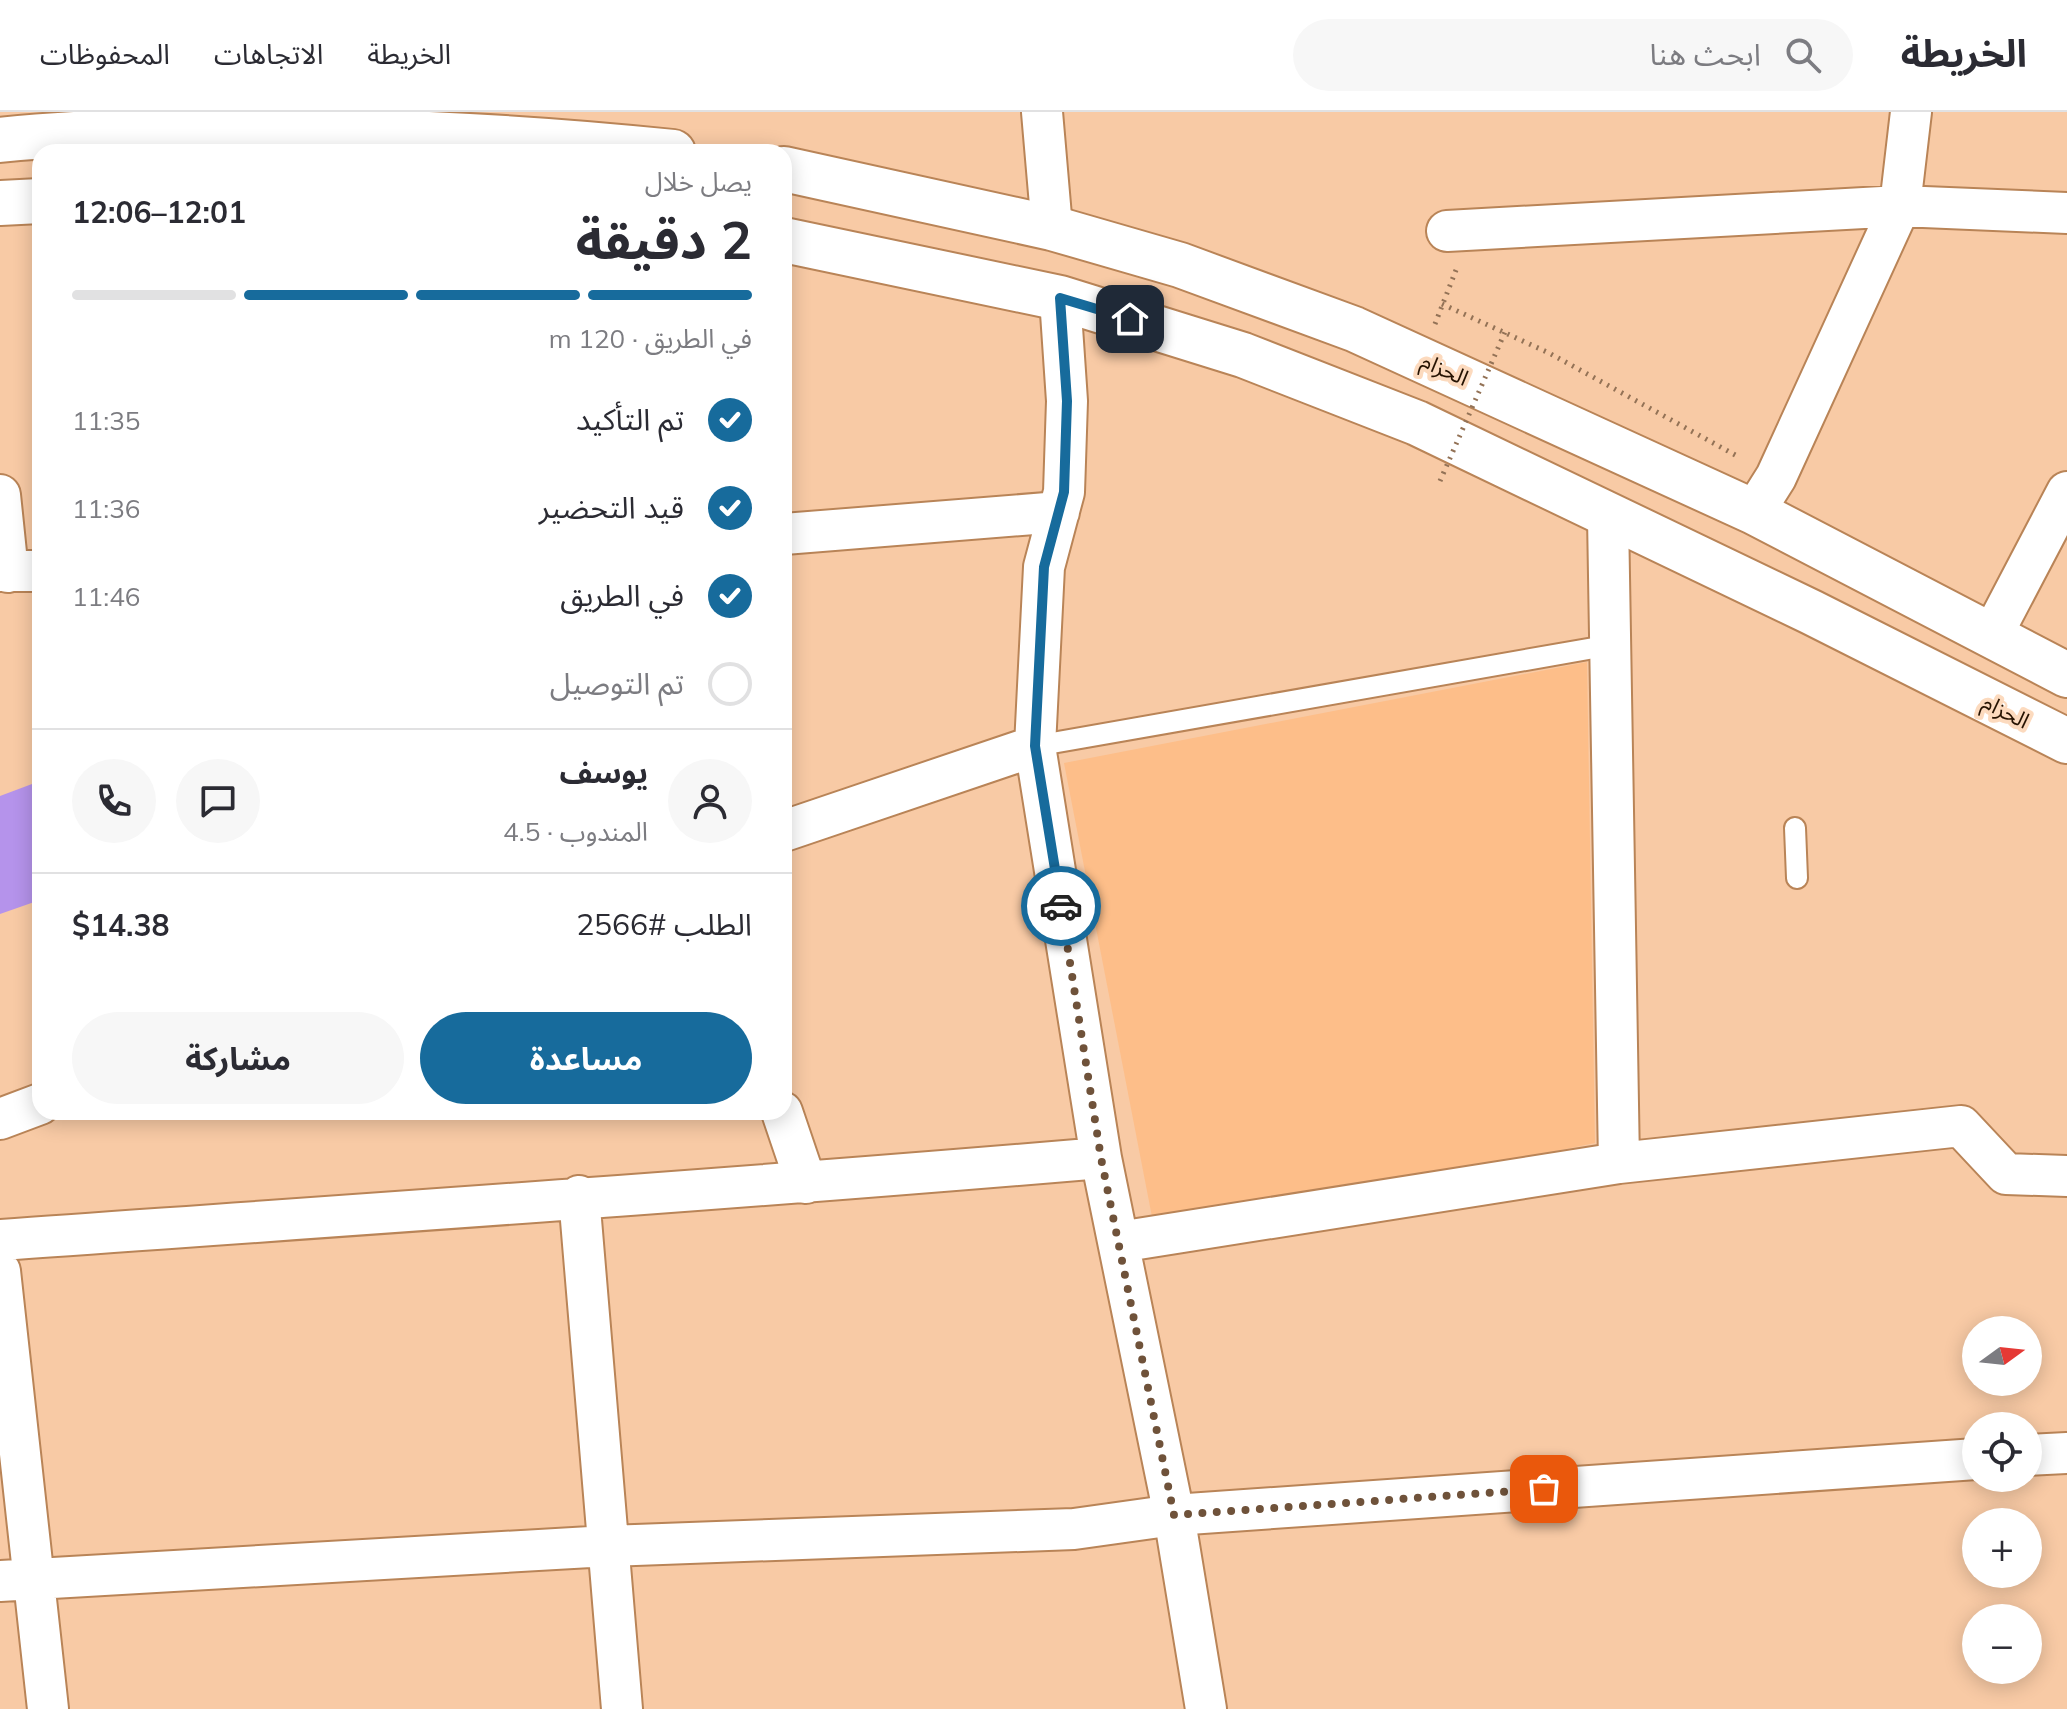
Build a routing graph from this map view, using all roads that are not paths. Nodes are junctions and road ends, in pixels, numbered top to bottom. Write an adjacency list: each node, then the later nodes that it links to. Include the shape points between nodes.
1 (1042, 112): 11 (street)
2 (1911, 112): 9 (street)
3 (460, 124): 4 (main road, via 125,131); 5 (main road)
4 (0, 140)
5 (593, 144)
6 (792, 171): 11 (main road, الحزام)
7 (32, 201): 8 (main road)
8 (0, 203)
9 (1900, 206): 10 (street); 12 (street); 17 (street)
10 (2067, 213)
11 (1052, 228): 17 (main road, الحزام, via 1208,274)
12 (1459, 231)
13 (792, 242): 14 (main road, الحزام)
14 (1060, 298): 18 (street, via 1067,401); 19 (main road, الحزام, via 1243,355 1417,423)
15 (2067, 492): 22 (street)
16 (0, 495): 21 (street)
17 (1765, 495): 22 (main road, الحزام)
18 (1059, 512): 20 (street); 26 (street, via 1044,567)
19 (1608, 517): 23 (street); 25 (main road, الحزام)
20 (792, 533)
21 (16, 571)
22 (1991, 637): 24 (main road, الحزام)
23 (1611, 645): 26 (lane); 34 (street)
24 (2067, 675)
25 (2067, 741)
26 (1035, 746): 27 (street); 33 (street)
27 (792, 828)
28 (1795, 828): 29 (lane)
29 (1797, 878)
30 (32, 1107): 31 (street)
31 (0, 1119)
32 (785, 1120): 36 (street)
33 (1101, 1158): 36 (street); 39 (street)
34 (1619, 1163): 35 (street, via 1961,1126 2006,1174); 39 (street)
35 (2067, 1176)
36 (806, 1183): 37 (street)
37 (579, 1196): 38 (street); 45 (street)
38 (0, 1240)
39 (1119, 1242): 44 (street)
40 (0, 1271): 46 (street)
41 (2067, 1453): 42 (street)
42 (2042, 1454)
43 (1962, 1460): 44 (street)
44 (1174, 1515): 45 (street, via 1074,1529); 49 (street)
45 (608, 1546): 46 (street); 48 (street)
46 (17, 1580): 47 (street)
47 (48, 1709)
48 (622, 1709)
49 (1206, 1709)

